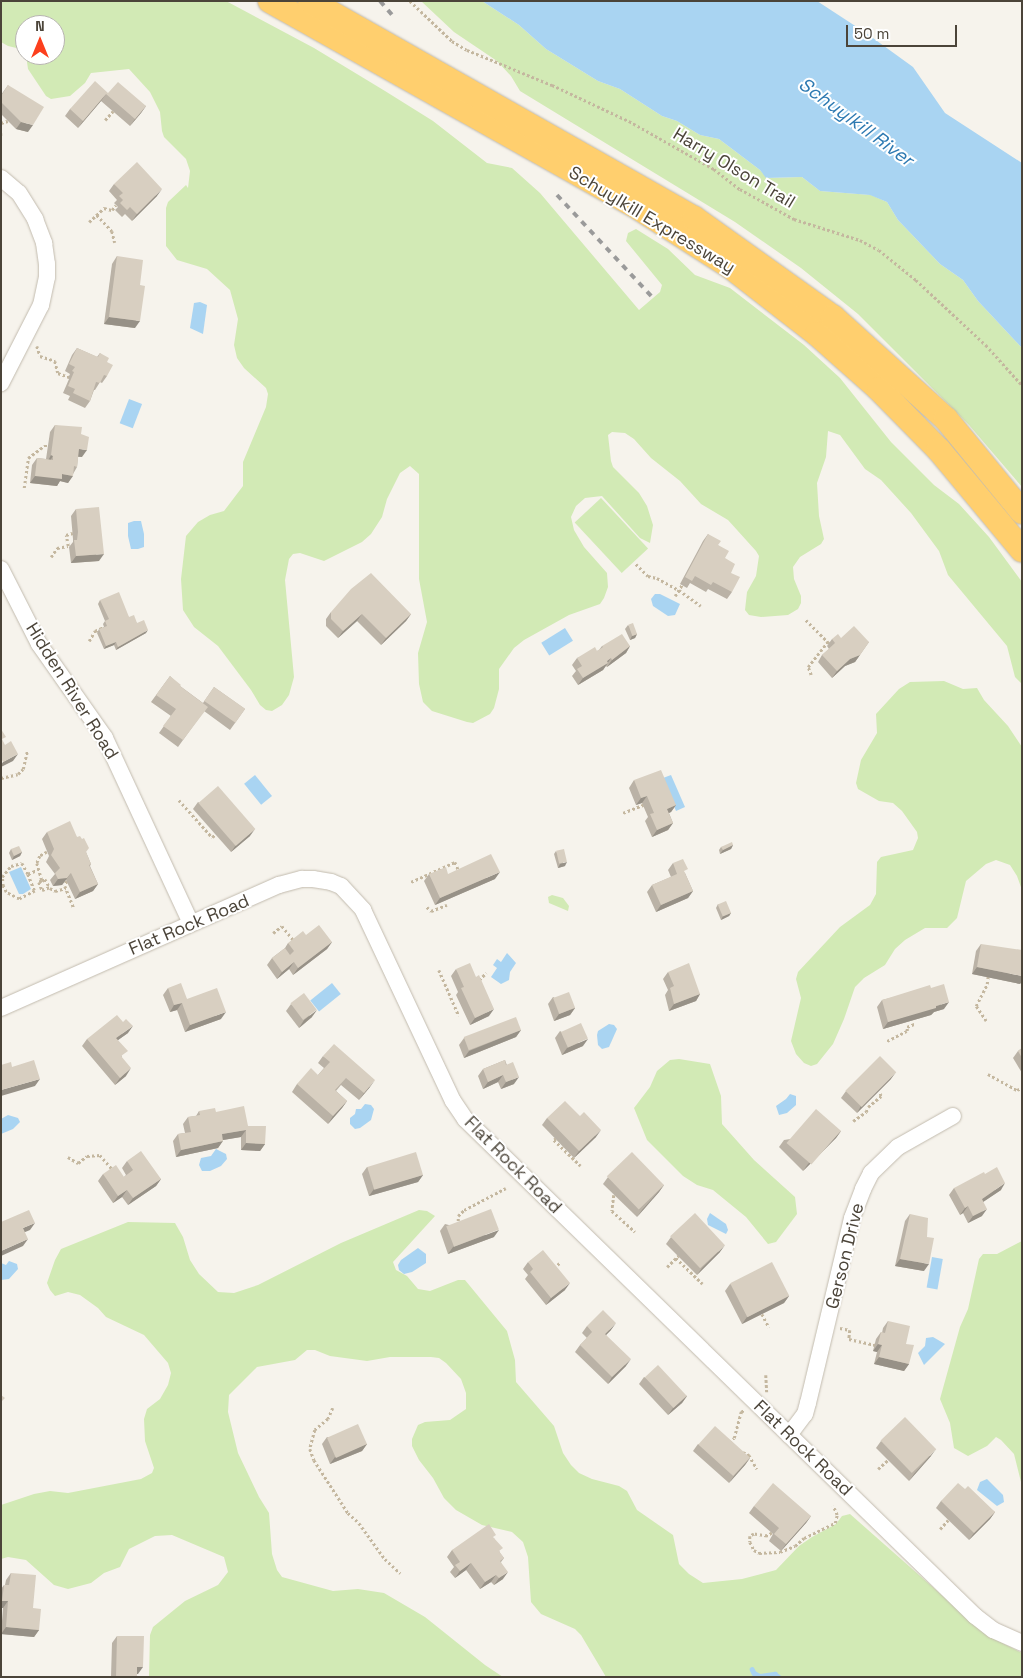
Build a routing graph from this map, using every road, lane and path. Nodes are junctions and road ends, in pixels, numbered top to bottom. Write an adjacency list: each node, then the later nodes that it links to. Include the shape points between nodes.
1 (270, 1): 23 (highway, Schuylkill Expressway, via 640,209 731,267 817,334 879,388 939,450)
2 (310, 1): 21 (highway, Schuylkill Expressway, via 694,218 833,317 946,419)
3 (410, 1): 18 (path, Harry Olson Trail, via 467,50 560,88 630,122 707,164 740,189 794,219 879,250 986,346)
4 (113, 111): 5 (path)
5 (105, 120)
6 (8, 121): 7 (path)
7 (1, 124)
8 (1, 133): 9 (path)
9 (1, 137)
10 (1, 178): 17 (street, via 18,193 35,219 45,249 47,276 41,305)
11 (116, 205): 12 (path, via 112,210 104,208)
12 (97, 215): 13 (path); 14 (path, via 112,231)
13 (89, 222)
14 (115, 243)
15 (37, 346): 16 (path, via 40,356 55,361 58,373)
16 (68, 377)
17 (1, 383)
18 (1022, 385)
19 (48, 446): 20 (path, via 28,458)
20 (24, 488)
21 (1022, 512)
22 (73, 532): 24 (path, via 66,535 68,546 57,548)
23 (1022, 550)
24 (50, 557)
25 (636, 564): 28 (path, via 648,576)
26 (1, 569): 55 (street, Hidden River Road, via 39,644 105,738)
27 (682, 585): 28 (path)
28 (679, 590): 29 (path); 30 (path)
29 (675, 596)
30 (701, 606)
31 (806, 620): 34 (path, via 829,643 808,667)
32 (104, 627): 33 (path, via 95,631)
33 (89, 641)
34 (811, 675)
35 (27, 751): 36 (path, via 23,769 18,774)
36 (1, 778)
37 (179, 800): 40 (path, via 212,837)
38 (643, 804): 39 (path)
39 (623, 813)
40 (215, 834)
41 (47, 852): 44 (path, via 40,856)
42 (16, 858): 43 (path)
43 (18, 864): 46 (path, via 22,863); 46 (path, via 11,866 2,877 6,892 19,898 35,891)
44 (38, 870): 46 (path); 47 (path)
45 (459, 872): 49 (path, via 455,862)
46 (28, 874)
47 (42, 881): 50 (path, via 45,879); 50 (path, via 39,882 42,890)
48 (67, 881): 51 (path)
49 (411, 882)
50 (50, 888): 51 (path, via 55,891)
51 (66, 888): 54 (path)
52 (446, 905): 53 (path, via 431,911)
53 (427, 907)
54 (74, 908)
55 (191, 923): 64 (street, Flat Rock Road); 90 (street, Flat Rock Road, via 290,881 323,880 345,890 366,915 453,1101 465,1119)
56 (273, 933): 57 (path, via 282,926)
57 (294, 941)
58 (439, 970): 65 (path)
59 (473, 973): 62 (path)
60 (486, 973): 62 (path)
61 (988, 976): 66 (path, via 976,1006)
62 (477, 981): 63 (path)
63 (480, 987)
64 (1, 1008)
65 (459, 1016)
66 (986, 1021)
67 (914, 1024): 68 (path)
68 (887, 1041)
69 (988, 1074): 70 (path, via 1017,1090)
70 (1022, 1088)
71 (879, 1092): 73 (path, via 881,1096)
72 (953, 1116): 87 (street, Gerson Drive, via 898,1147 872,1173 856,1204)
73 (853, 1121)
74 (556, 1139): 76 (path)
75 (68, 1157): 77 (path, via 78,1163 87,1156 100,1155 116,1174)
76 (581, 1166)
77 (114, 1176)
78 (506, 1188): 80 (path, via 464,1210 458,1216)
79 (614, 1195): 81 (path, via 612,1211)
80 (458, 1225)
81 (635, 1232)
82 (560, 1263): 84 (path)
83 (667, 1267): 85 (path, via 677,1257)
84 (549, 1270)
85 (704, 1284)
86 (762, 1314): 88 (path)
87 (828, 1325): 89 (path, via 850,1330 849,1339); 92 (street, Gerson Drive, via 805,1414)
88 (769, 1327)
89 (874, 1345)
90 (754, 1401): 92 (street, Flat Rock Road); 93 (path, via 740,1412 734,1438 728,1446)
91 (333, 1408): 102 (path, via 328,1419 315,1430 310,1449 314,1460 348,1513)
92 (789, 1435): 103 (street, Flat Rock Road, via 975,1616 993,1630)
93 (734, 1447)
94 (738, 1449): 96 (path, via 749,1455)
95 (888, 1460): 97 (path)
96 (757, 1469)
97 (878, 1469)
98 (832, 1506): 101 (path, via 837,1515 835,1523 795,1546 780,1552 760,1553 754,1550 750,1536)
99 (948, 1520): 100 (path)
100 (940, 1529)
101 (772, 1533)
102 (400, 1573)
103 (1022, 1643)

